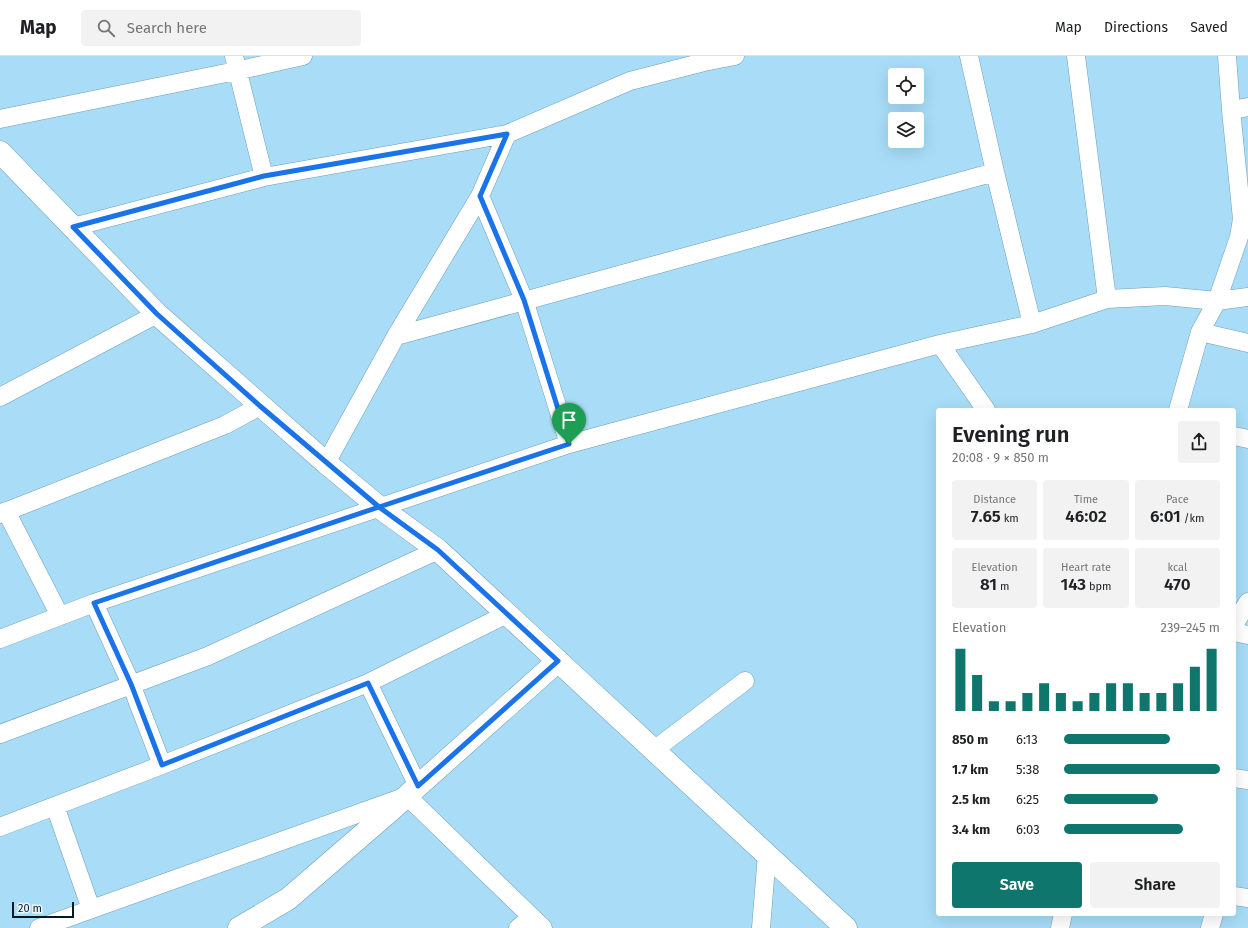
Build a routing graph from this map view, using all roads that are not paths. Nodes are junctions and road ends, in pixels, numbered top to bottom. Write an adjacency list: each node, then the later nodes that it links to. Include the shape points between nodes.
1 (303, 56): 7 (street)
2 (735, 56): 6 (street)
3 (969, 56): 12 (street)
4 (1076, 56): 18 (street)
5 (1227, 56): 8 (street)
6 (703, 59): 10 (street, via 630,81)
7 (235, 64): 9 (street); 13 (street)
8 (1239, 108): 15 (street)
9 (0, 119)
10 (507, 134): 13 (street); 14 (street)
11 (0, 152): 16 (main road)
12 (995, 172): 19 (street); 22 (street)
13 (264, 176): 16 (street)
14 (480, 196): 19 (street); 24 (street)
15 (1245, 218): 20 (street)
16 (73, 227): 21 (main road)
17 (1248, 298): 20 (street)
18 (1107, 299): 20 (street, via 1165,296); 22 (street)
19 (524, 300): 24 (street); 33 (street)
20 (1217, 301): 23 (street)
21 (157, 314): 27 (street); 28 (main road)
22 (1032, 324): 26 (street)
23 (1200, 332): 25 (street); 30 (street)
24 (396, 336): 34 (street)
25 (1248, 343)
26 (940, 344): 29 (street); 33 (street)
27 (0, 397)
28 (260, 406): 34 (main road); 36 (street, via 225,425)
29 (985, 408)
30 (1179, 408)
31 (1236, 436): 32 (street)
32 (1248, 439)
33 (569, 444): 35 (street)
34 (326, 463): 35 (main road)
35 (379, 507): 37 (main road); 39 (street)
36 (3, 513): 41 (street)
37 (438, 550): 40 (main road); 49 (street, via 208,656)
38 (1248, 602): 42 (street)
39 (94, 603): 41 (street); 49 (street)
40 (507, 614): 46 (main road); 48 (street)
41 (60, 616): 45 (street)
42 (1236, 622)
43 (1236, 632): 44 (street)
44 (1248, 635)
45 (0, 639)
46 (558, 661): 51 (main road); 55 (main road)
47 (745, 681): 51 (street)
48 (368, 683): 52 (street); 55 (street)
49 (131, 684): 50 (street); 52 (street)
50 (0, 734)
51 (654, 750): 58 (main road)
52 (162, 765): 56 (street)
53 (1236, 778): 54 (street)
54 (1248, 780)
55 (413, 791): 61 (street); 64 (street); 66 (main road, via 288,899)
56 (55, 806): 57 (street); 61 (street)
57 (0, 826)
58 (767, 854): 68 (street); 69 (main road)
59 (1236, 896): 60 (street)
60 (1248, 898)
61 (91, 909): 65 (street)
62 (1063, 916): 70 (street)
63 (1213, 916): 71 (street)
64 (538, 922): 67 (street)
65 (40, 928)
66 (239, 928)
67 (518, 928)
68 (761, 928)
69 (846, 928)
70 (1060, 928)
71 (1210, 928)

